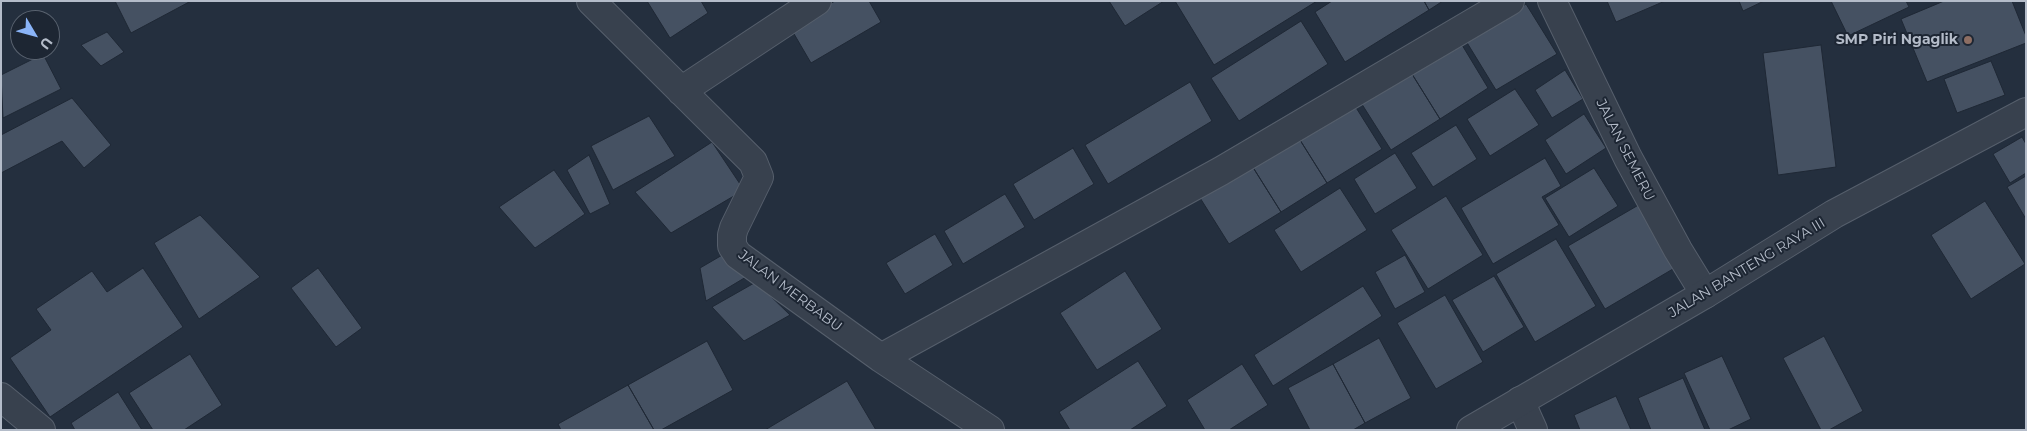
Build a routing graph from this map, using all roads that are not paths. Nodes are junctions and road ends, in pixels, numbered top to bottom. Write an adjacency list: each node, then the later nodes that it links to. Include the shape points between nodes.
1 (591, 1): 5 (street, JALAN MERBABU)
2 (817, 1): 5 (street)
3 (1510, 1): 8 (street, via 1221,171)
4 (1552, 1): 7 (street, JALAN SEMERU, via 1628,158)
5 (681, 91): 8 (street, JALAN MERBABU, via 754,162 758,170 759,177 734,228 732,246 738,255)
6 (2026, 112): 7 (street, JALAN BANTENG RAYA III, via 1834,214)
7 (1705, 294): 10 (street, JALAN BANTENG RAYA III)
8 (880, 358): 12 (street, JALAN MERBABU)
9 (1, 396): 11 (street)
10 (1520, 401): 13 (street, JALAN BANTENG RAYA III); 14 (street)
11 (41, 430)
12 (990, 430)
13 (1471, 430)
14 (1533, 430)

